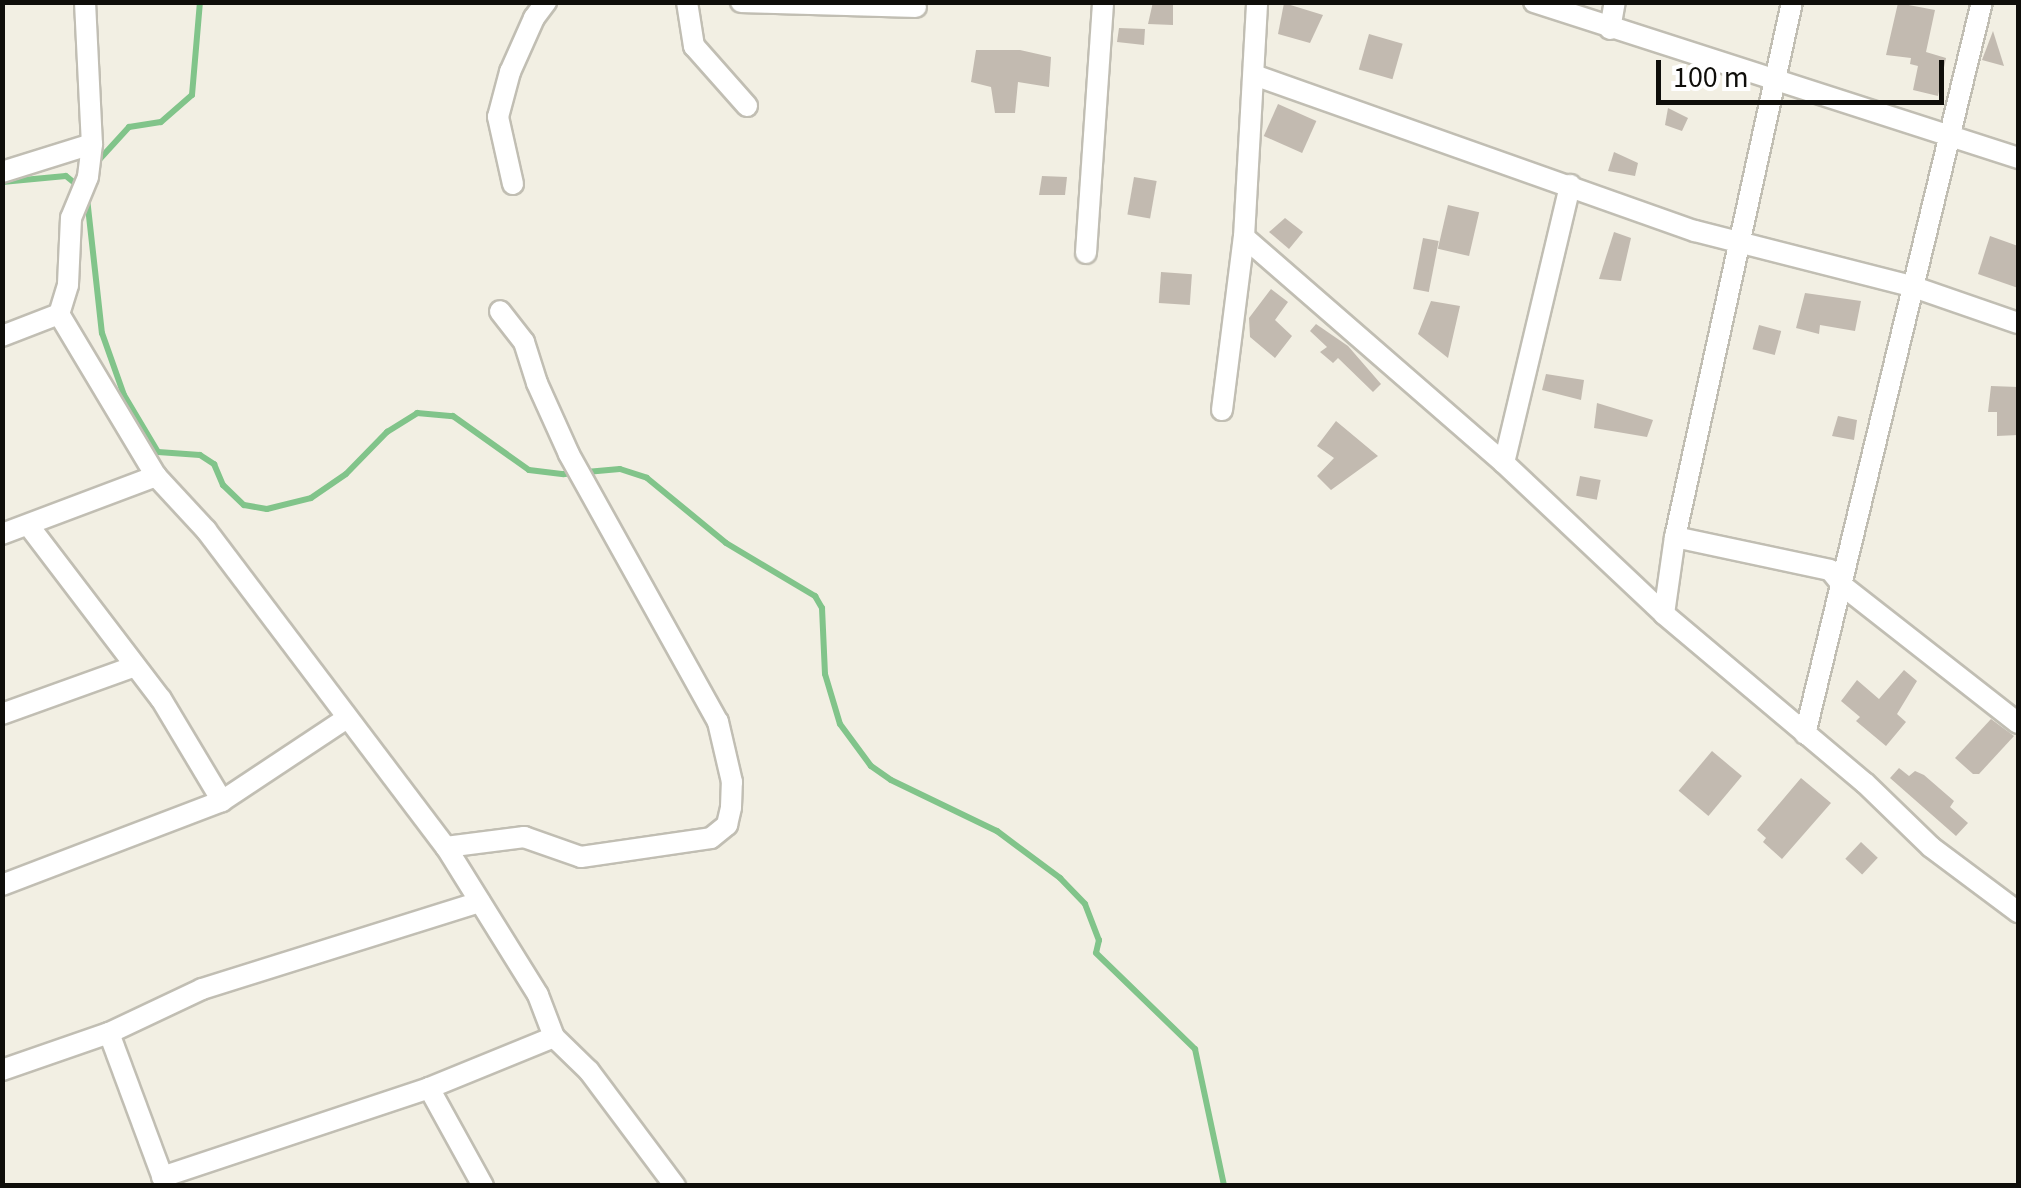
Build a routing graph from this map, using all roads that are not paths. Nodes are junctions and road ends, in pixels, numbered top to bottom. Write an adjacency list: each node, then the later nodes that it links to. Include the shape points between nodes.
1 (85, 2): 17 (street)
2 (546, 2): 20 (street, via 510,72 498,117)
3 (686, 2): 15 (street, via 694,46)
4 (740, 2): 11 (street)
5 (1103, 2): 24 (street)
6 (1257, 2): 13 (street)
7 (1534, 2): 12 (street)
8 (1616, 2): 12 (street)
9 (1792, 2): 14 (street)
10 (1982, 2): 16 (street)
11 (916, 7)
12 (1610, 29): 14 (street)
13 (1254, 75): 21 (street); 22 (street)
14 (1774, 81): 16 (street); 23 (street)
15 (747, 106)
16 (1949, 136): 18 (street); 25 (street)
17 (92, 144): 19 (street); 27 (street, via 88,177 70,218 68,285)
18 (2018, 158)
19 (2, 172)
20 (513, 184)
21 (1570, 185): 23 (street); 31 (street)
22 (1244, 236): 30 (street); 31 (street)
23 (1737, 244): 25 (street); 35 (street)
24 (1086, 253)
25 (1911, 286): 28 (street); 36 (street)
26 (500, 311): 44 (street, via 524,342 569,454 718,722 732,807 727,825 711,838 581,857 524,837)
27 (59, 314): 29 (street); 32 (street)
28 (2018, 323)
29 (2, 336)
30 (1222, 410)
31 (1504, 463): 37 (street)
32 (156, 476): 33 (street); 40 (street, via 206,530)
33 (29, 526): 34 (street); 38 (street)
34 (2, 534)
35 (1675, 536): 36 (street, via 1830,570); 37 (street)
36 (1842, 586): 41 (street); 42 (street)
37 (1664, 614): 42 (street)
38 (136, 666): 39 (street); 43 (street)
39 (2, 714)
40 (347, 718): 43 (street); 44 (street)
41 (2018, 723)
42 (1805, 734): 47 (street, via 1930,848)
43 (222, 801): 45 (street)
44 (446, 848): 46 (street)
45 (2, 885)
46 (480, 902): 48 (street, via 202,990); 49 (street, via 538,995)
47 (2018, 912)
48 (110, 1033): 50 (street); 52 (street)
49 (554, 1037): 51 (street); 54 (street, via 589,1071)
50 (2, 1070)
51 (428, 1088): 52 (street); 53 (street)
52 (164, 1181)
53 (483, 1186)
54 (675, 1186)

